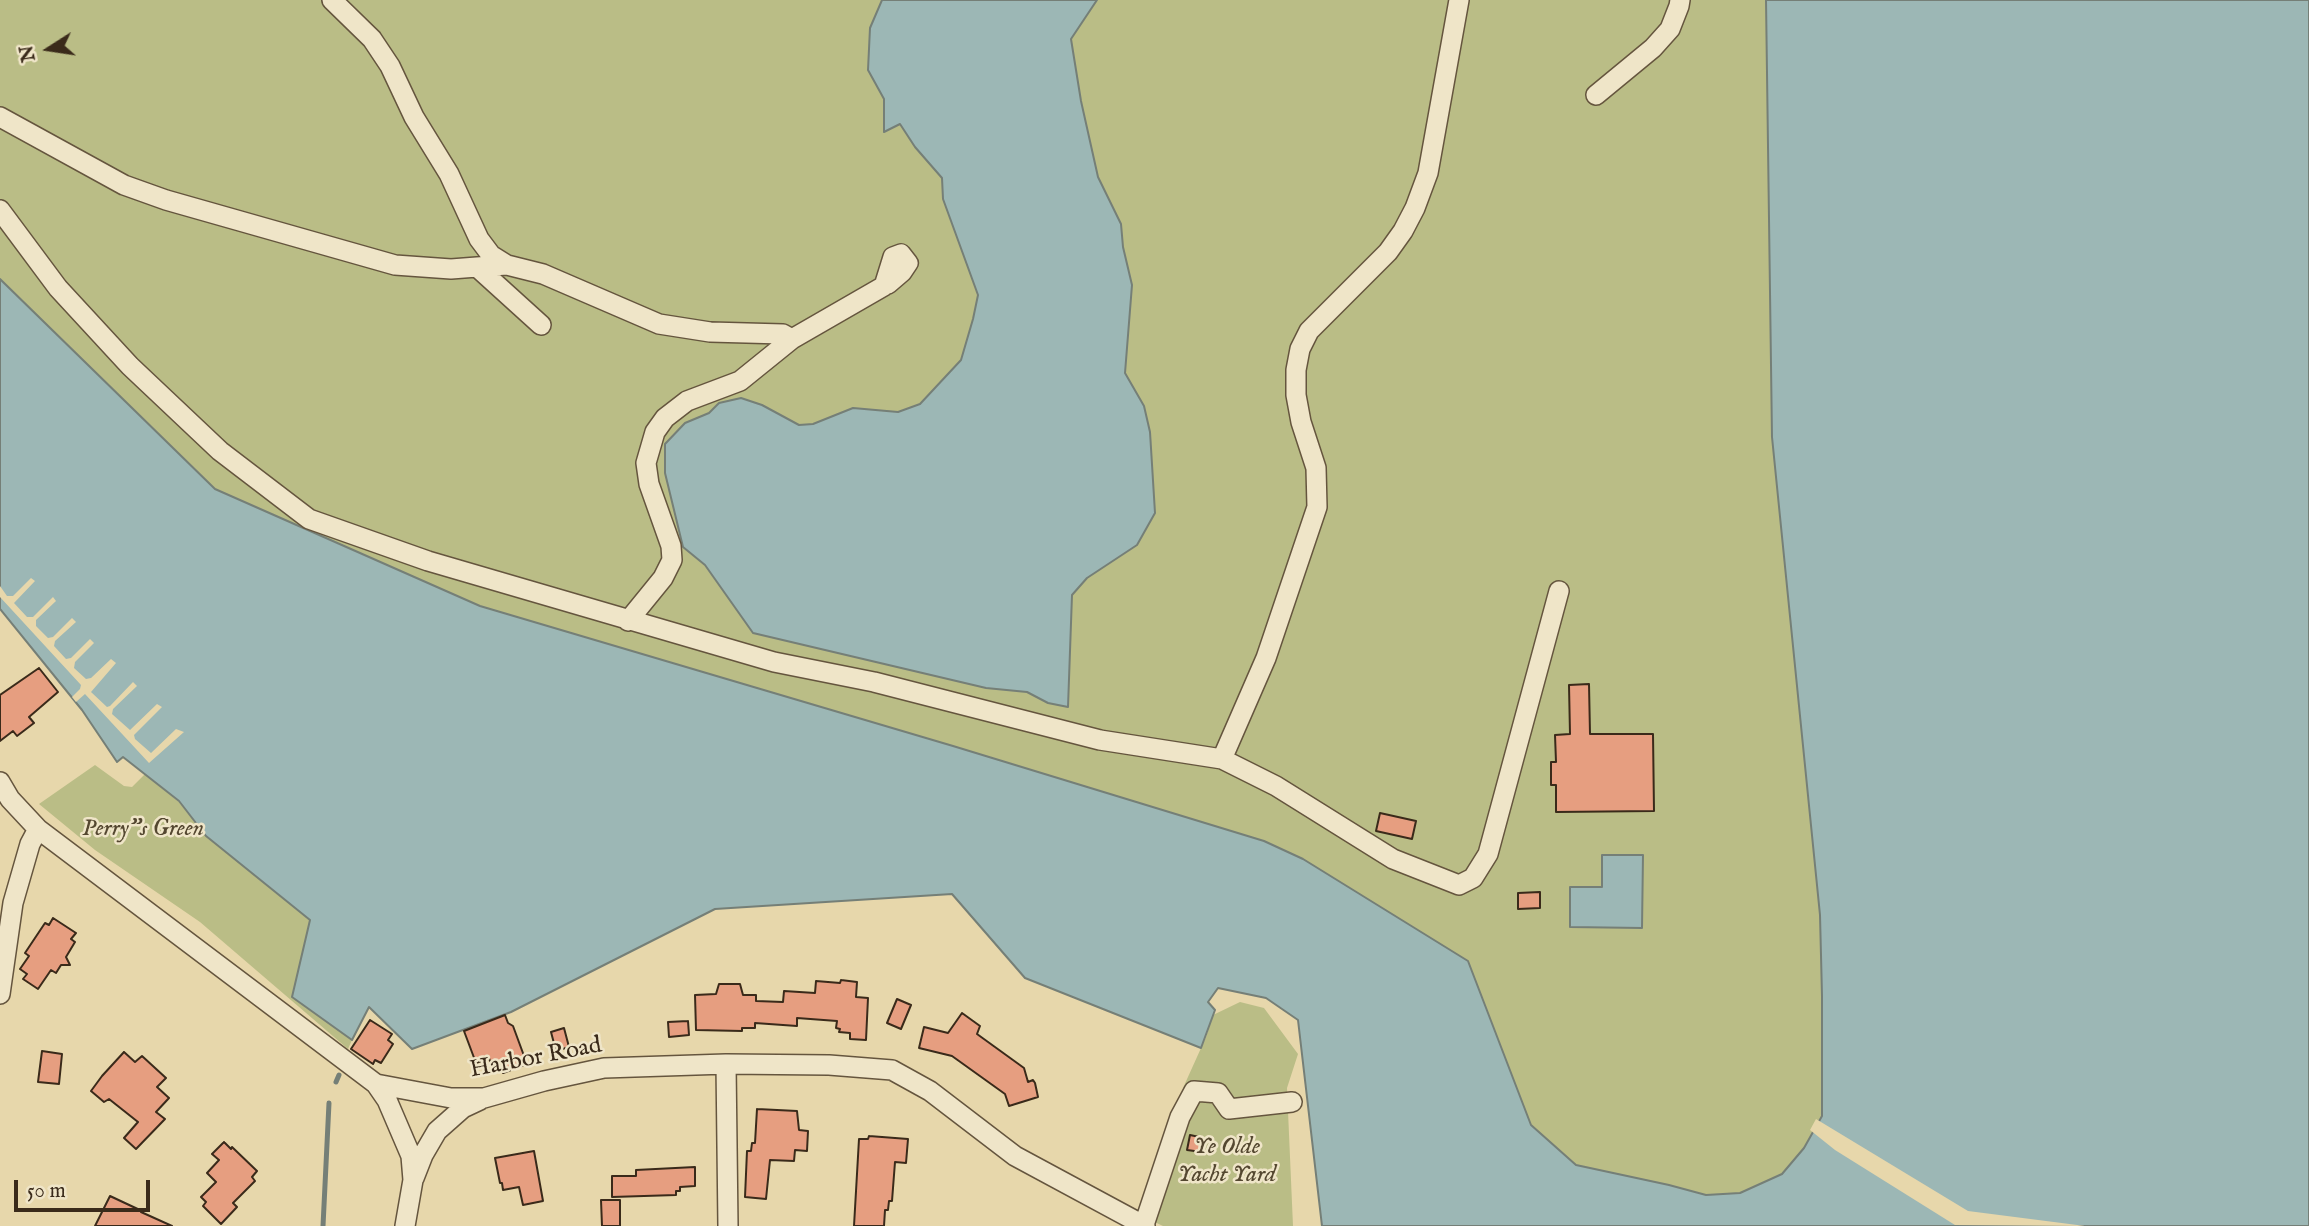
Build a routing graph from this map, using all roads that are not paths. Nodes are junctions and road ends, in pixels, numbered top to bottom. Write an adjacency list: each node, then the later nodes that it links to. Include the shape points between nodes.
1 (332, 0): 7 (street, via 372,39 390,66 479,239 491,255)
2 (1459, 0): 14 (street, via 1428,173 1415,208 1388,252 1309,331 1300,349 1296,394 1316,468 1317,507 1266,658)
3 (1680, 0): 4 (street, via 1662,39)
4 (1596, 95)
5 (0, 117): 8 (street, via 124,185 166,200 395,265)
6 (0, 210): 13 (street, via 58,288 130,366 220,452 309,519 428,561)
7 (507, 265): 8 (street); 11 (street, via 543,274 659,324 710,332 783,334)
8 (477, 267): 10 (street)
9 (888, 284): 11 (street, via 908,263 901,254 893,257 884,286)
10 (541, 326)
11 (792, 339): 13 (street, via 740,380 687,401 655,432 646,463 671,560 663,578)
12 (1559, 591): 14 (street, via 1488,855 1473,878 1459,885 1393,859 1276,786)
13 (628, 621): 14 (street, via 774,662 874,682 1100,740)
14 (1222, 759)
15 (3, 794): 16 (street, Harbor Road)
16 (38, 830): 17 (street, via 13,903); 19 (street, Harbor Road)
17 (0, 994)
18 (726, 1064): 20 (street, Harbor Road, via 604,1069); 24 (street); 25 (street, Harbor Road, via 892,1070 930,1091 1015,1156)
19 (376, 1084): 20 (street, Harbor Road, via 450,1098); 22 (street, via 411,1156)
20 (484, 1098): 22 (street, via 463,1108 437,1131)
21 (1292, 1102): 25 (street, via 1229,1109 1218,1094 1194,1091 1180,1117)
22 (413, 1180): 23 (street)
23 (405, 1226)
24 (728, 1226)
25 (1144, 1226)

